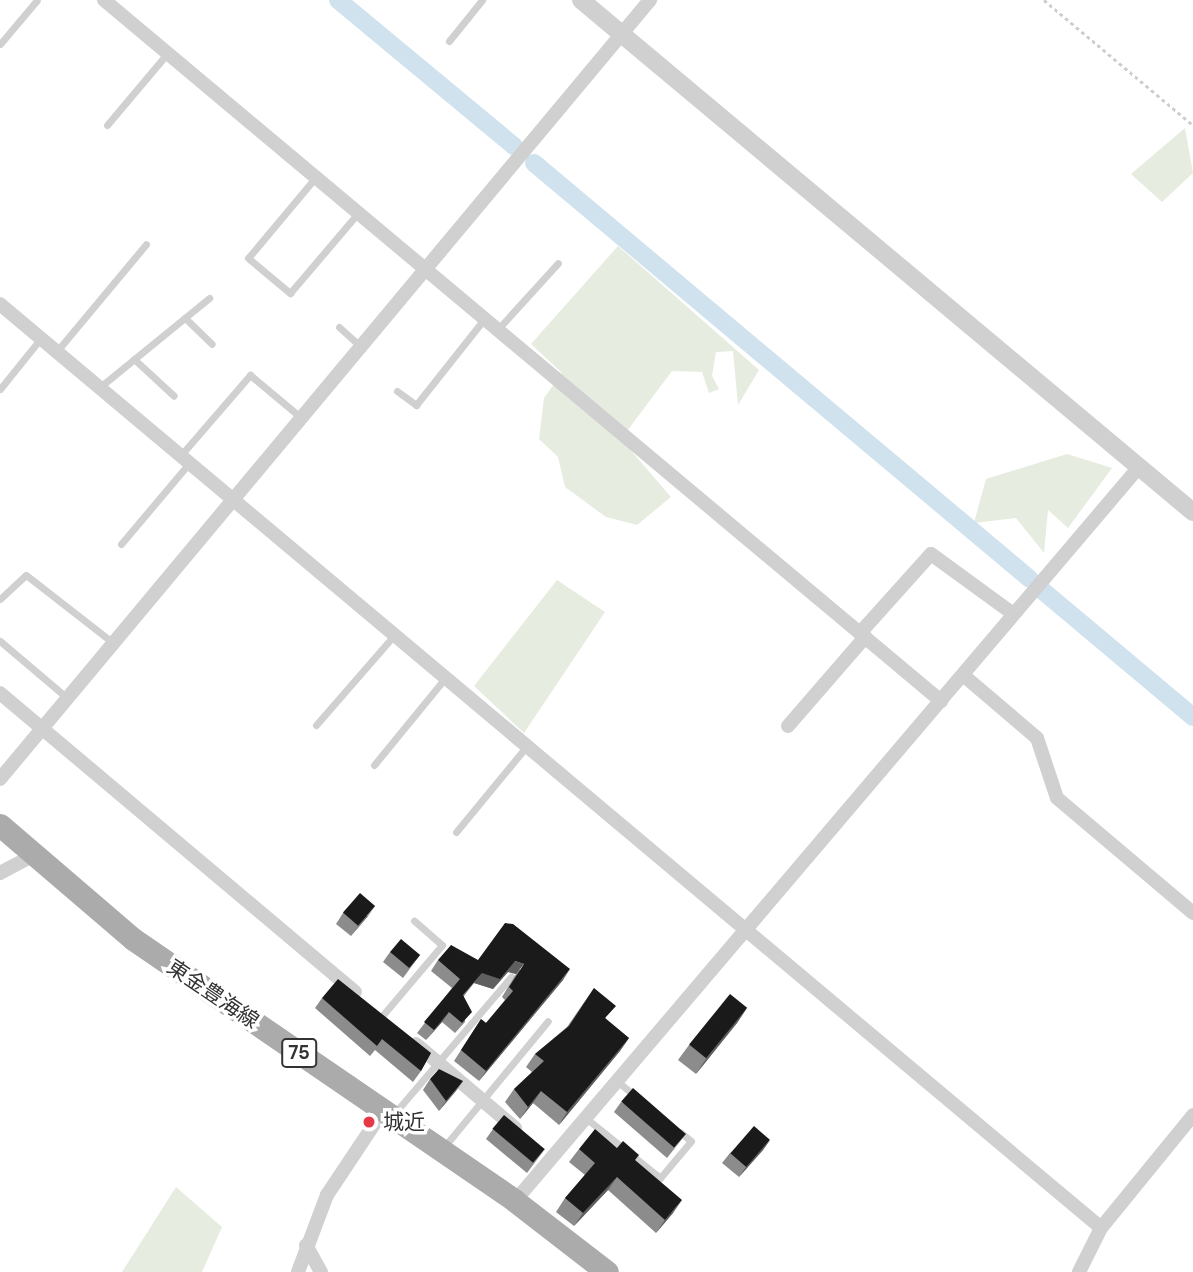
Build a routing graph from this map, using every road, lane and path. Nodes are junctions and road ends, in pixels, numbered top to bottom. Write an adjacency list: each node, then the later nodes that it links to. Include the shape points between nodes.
1 (37, 0): 9 (lane)
2 (104, 0): 10 (street)
3 (482, 0): 8 (lane)
4 (581, 0): 7 (street)
5 (650, 0): 7 (street)
6 (1044, 0): 12 (path)
7 (622, 34): 17 (street); 35 (street)
8 (449, 41)
9 (0, 44)
10 (166, 55): 11 (lane); 13 (street)
11 (107, 125)
12 (1193, 125)
13 (315, 178): 14 (street); 14 (lane, via 248,258 290,293)
14 (358, 213): 17 (street)
15 (146, 244): 27 (lane)
16 (558, 263): 23 (lane)
17 (424, 267): 21 (street); 26 (street)
18 (209, 298): 20 (lane)
19 (0, 304): 24 (street)
20 (185, 318): 25 (lane); 28 (lane)
21 (485, 318): 23 (street); 31 (lane, via 416,405)
22 (339, 327): 26 (lane)
23 (498, 329): 42 (street)
24 (41, 338): 27 (street); 30 (lane)
25 (212, 344)
26 (359, 345): 33 (street)
27 (57, 351): 29 (street)
28 (134, 359): 29 (lane); 32 (lane)
29 (100, 387): 34 (street)
30 (0, 389)
31 (397, 391)
32 (174, 396)
33 (299, 416): 34 (lane, via 250,375); 36 (street)
34 (185, 458): 36 (street); 38 (lane)
35 (1139, 467): 37 (street); 40 (street)
36 (231, 497): 41 (street); 44 (street)
37 (1193, 512)
38 (121, 544)
39 (0, 599): 44 (lane, via 26,575)
40 (1012, 613): 42 (street, via 932,554); 45 (street)
41 (395, 634): 46 (street); 50 (lane)
42 (862, 635): 49 (street); 51 (street)
43 (0, 641): 48 (lane)
44 (111, 642): 48 (street)
45 (963, 675): 49 (street); 60 (street, via 1037,738 1056,798)
46 (446, 677): 53 (street); 54 (lane)
47 (0, 693): 52 (street)
48 (66, 697): 52 (street)
49 (941, 701): 62 (street)
50 (316, 725)
51 (788, 726)
52 (41, 727): 55 (street); 65 (street)
53 (528, 745): 57 (lane); 62 (street)
54 (374, 765)
55 (0, 779)
56 (0, 825): 58 (main road, 東金豊海線 / 75)
57 (456, 832)
58 (32, 856): 59 (street); 70 (main road, 東金豊海線 / 75, via 133,939)
59 (0, 873)
60 (1193, 912)
61 (414, 921): 65 (lane, via 442,945)
62 (747, 929): 67 (street); 77 (street)
63 (511, 977): 66 (lane)
64 (548, 1021): 68 (lane)
65 (391, 1023): 66 (street)
66 (438, 1063): 68 (street); 70 (lane)
67 (618, 1082): 69 (lane); 72 (street)
68 (483, 1100): 74 (lane); 75 (street)
69 (649, 1107)
70 (387, 1114): 74 (main road, 東金豊海線 / 75); 78 (street, via 327,1195)
71 (1193, 1115): 77 (street)
72 (587, 1119): 73 (lane, via 660,1178 691,1141); 75 (street)
73 (670, 1124)
74 (441, 1151): 76 (main road, 東金豊海線 / 75)
75 (553, 1160): 76 (street)
76 (515, 1201): 81 (main road, 東金豊海線 / 75)
77 (1101, 1228): 82 (street)
78 (306, 1245): 79 (street); 80 (street)
79 (298, 1272)
80 (321, 1272)
81 (607, 1272)
82 (1079, 1272)

